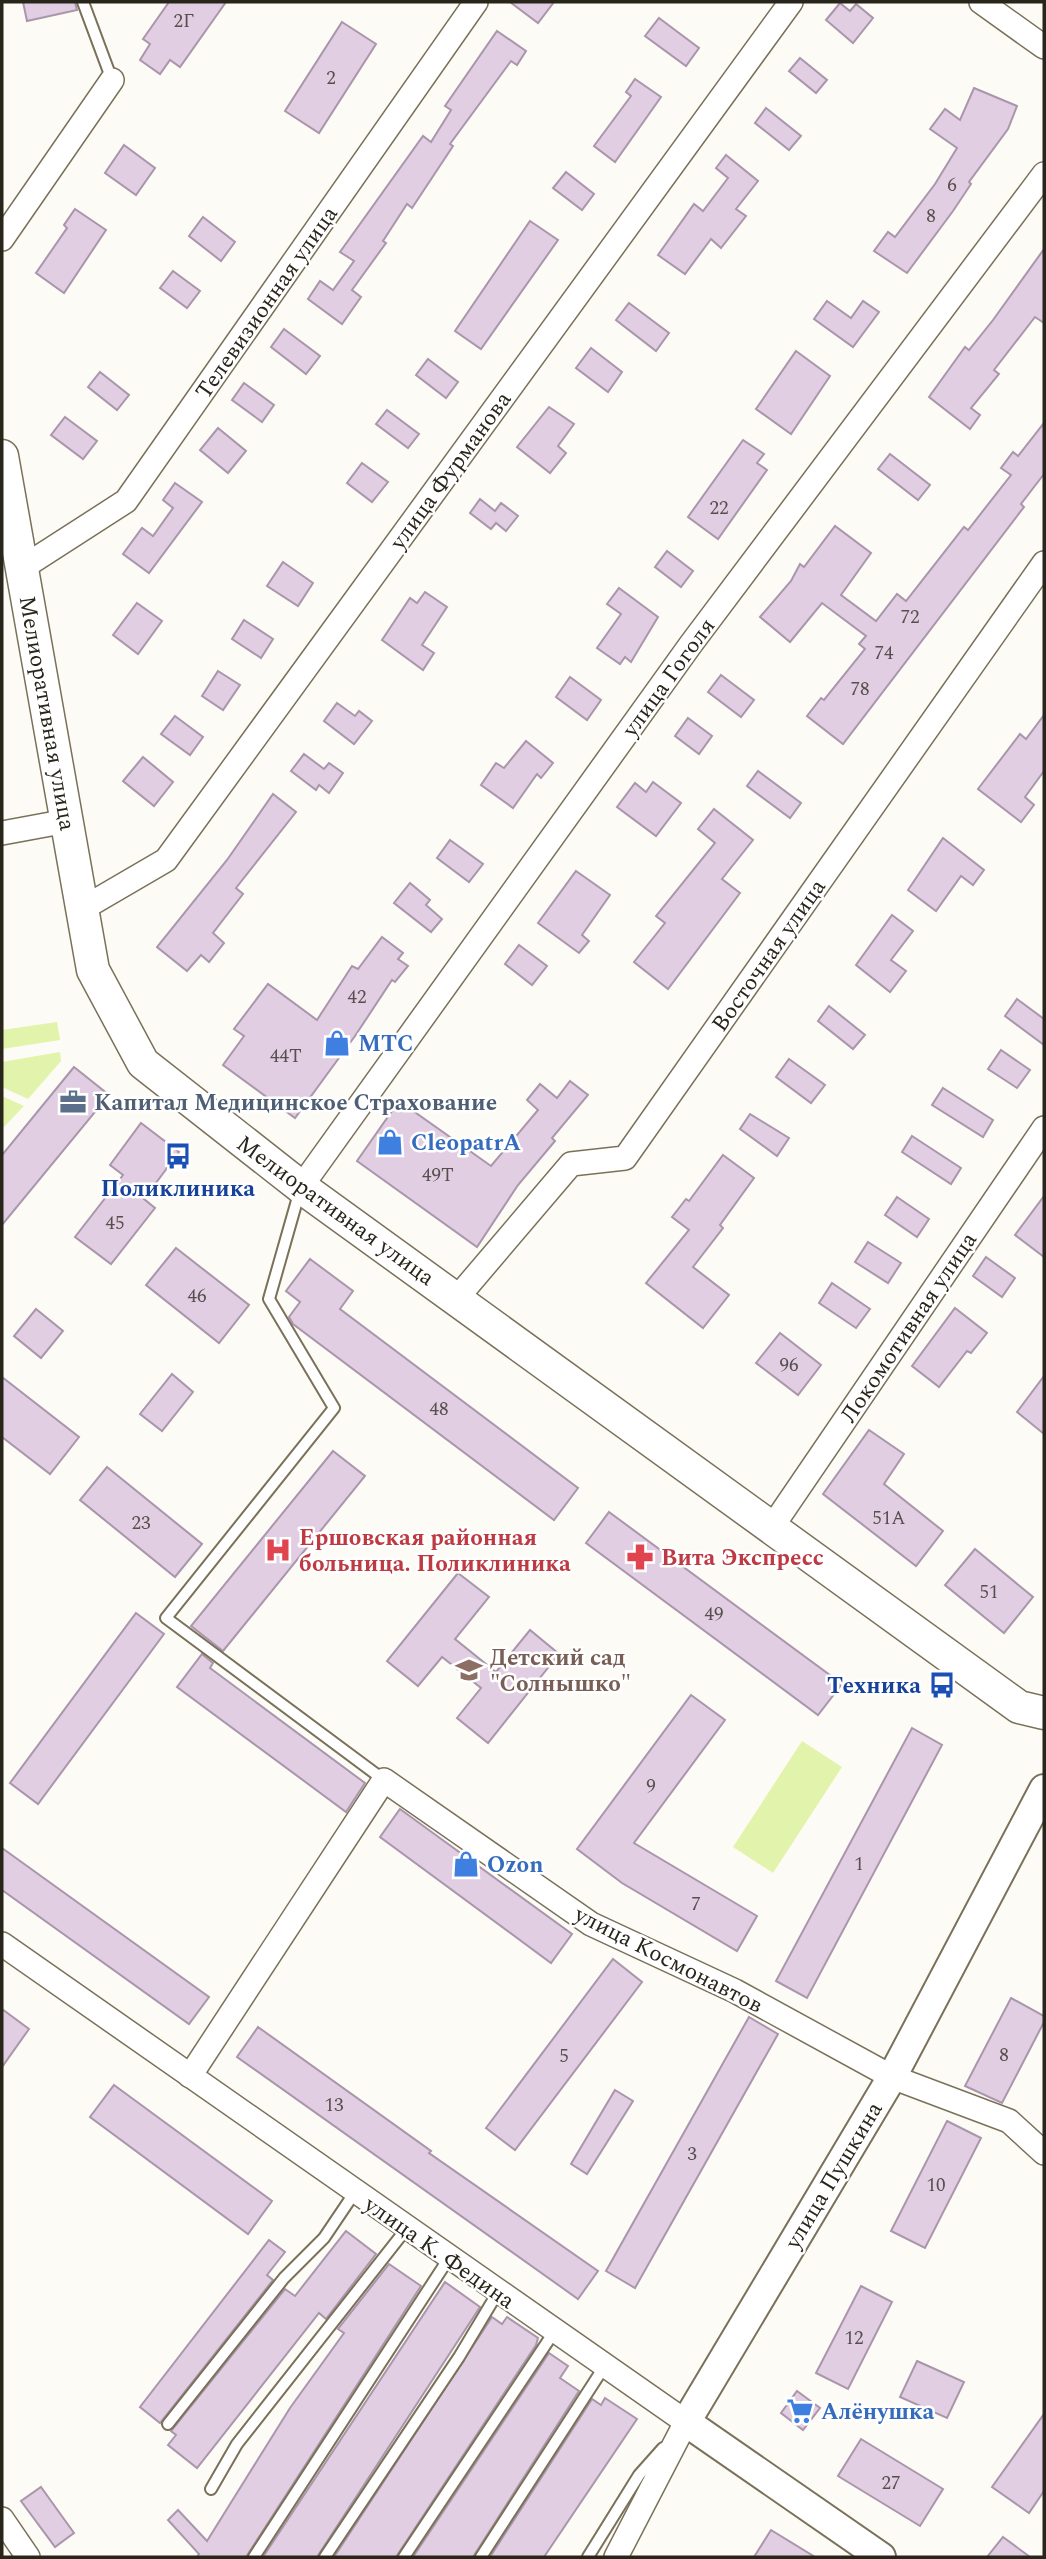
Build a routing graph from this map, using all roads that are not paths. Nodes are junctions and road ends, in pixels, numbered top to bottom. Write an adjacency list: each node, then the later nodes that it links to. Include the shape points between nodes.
1 (83, 2): 6 (lane)
2 (476, 2): 11 (street, Телевизионная улица, via 126,501)
3 (791, 2): 14 (street, улица Фурманова, via 166,860)
4 (981, 2): 5 (street)
5 (1044, 47)
6 (112, 80): 8 (street)
7 (1044, 174): 16 (street, улица Гоголя, via 691,645)
8 (2, 239)
9 (2, 456): 11 (main road, Мелиоративная улица)
10 (1044, 563): 17 (street, Восточная улица, via 625,1158 571,1164)
11 (22, 568): 12 (main road, Мелиоративная улица)
12 (67, 821): 13 (street); 14 (main road, Мелиоративная улица)
13 (2, 833)
14 (82, 909): 16 (main road, Мелиоративная улица, via 93,970 143,1063)
15 (1044, 1128): 18 (street, Локомотивная улица)
16 (301, 1187): 17 (main road, Мелиоративная улица); 20 (lane, via 269,1299 334,1408 166,1618)
17 (457, 1298): 18 (main road, Мелиоративная улица)
18 (772, 1527): 19 (main road, Мелиоративная улица, via 1020,1707)
19 (1044, 1713)
20 (384, 1780): 23 (street); 24 (street, улица Космонавтов, via 591,1924 735,1991)
21 (1044, 1790): 24 (street, улица Пушкина)
22 (2, 1944): 23 (street, улица К. Федина)
23 (190, 2076): 26 (street, улица К. Федина)
24 (892, 2077): 25 (street, улица Космонавтов, via 1009,2121); 32 (street, улица Пушкина)
25 (1044, 2153)
26 (355, 2192): 27 (street, улица К. Федина); 33 (lane, via 324,2238 284,2278)
27 (407, 2228): 28 (street, улица К. Федина); 34 (lane, via 237,2444)
28 (449, 2258): 29 (street, улица К. Федина); 37 (lane)
29 (498, 2292): 30 (street, улица К. Федина); 38 (lane)
30 (554, 2332): 31 (street, улица К. Федина); 39 (lane)
31 (604, 2367): 32 (street, улица К. Федина); 40 (lane)
32 (687, 2422): 41 (lane, via 639,2475); 42 (street, улица Пушкина); 43 (street, улица К. Федина)
33 (168, 2424)
34 (211, 2489)
35 (2, 2519): 36 (street)
36 (28, 2557)
37 (254, 2557)
38 (325, 2557)
39 (404, 2557)
40 (481, 2557)
41 (588, 2557)
42 (616, 2557)
43 (881, 2557)

